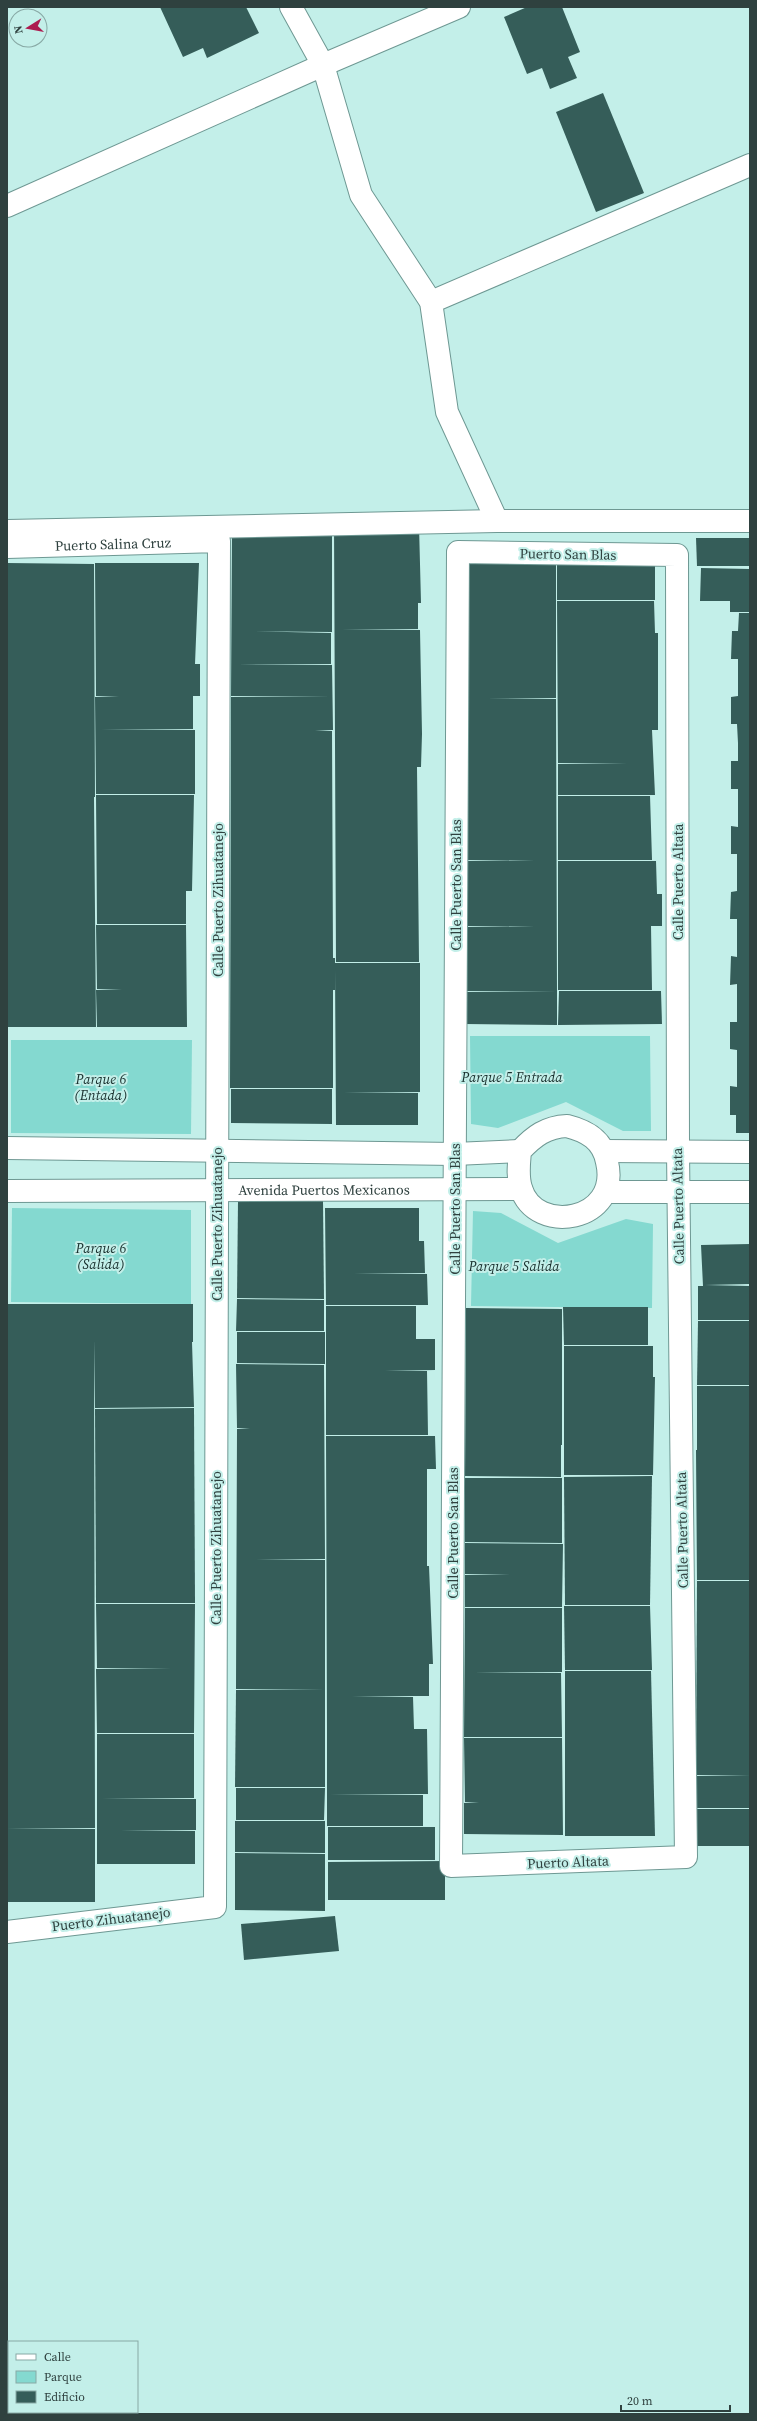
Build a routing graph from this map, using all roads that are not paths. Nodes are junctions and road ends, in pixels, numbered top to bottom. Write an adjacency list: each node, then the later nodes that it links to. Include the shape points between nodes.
1 (291, 7): 3 (street)
2 (459, 7): 3 (street)
3 (323, 65): 5 (street); 6 (street, via 362,195)
4 (750, 165): 6 (street)
5 (7, 206)
6 (431, 302): 7 (street, via 447,412)
7 (497, 521): 8 (street); 9 (street)
8 (750, 521)
9 (7, 531)
10 (219, 541): 11 (street, Puerto Salina Cruz); 15 (street, Calle Puerto Zihuatanejo)
11 (7, 547)
12 (458, 552): 13 (street, Puerto San Blas); 20 (street, Calle Puerto San Blas)
13 (678, 555): 17 (street, Calle Puerto Altata)
14 (7, 1148): 15 (street)
15 (217, 1151): 20 (street); 23 (street, Calle Puerto Zihuatanejo)
16 (605, 1151): 17 (street); 18 (street, via 597,1139 583,1130 567,1126 552,1127 539,1133); 25 (street, via 609,1170)
17 (678, 1151): 19 (street); 26 (street, Calle Puerto Altata)
18 (520, 1152): 20 (street); 21 (street, via 518,1171)
19 (750, 1152)
20 (455, 1154): 24 (street, Calle Puerto San Blas)
21 (521, 1189): 24 (street, Avenida Puertos Mexicanos); 25 (street, via 528,1200 540,1210 555,1217 571,1217 587,1211)
22 (7, 1191): 23 (street, Avenida Puertos Mexicanos)
23 (217, 1191): 24 (street, Avenida Puertos Mexicanos); 30 (street, Calle Puerto Zihuatanejo)
24 (455, 1191): 29 (street, Calle Puerto San Blas)
25 (607, 1192): 26 (street)
26 (678, 1192): 27 (street); 28 (street, Calle Puerto Altata)
27 (750, 1192)
28 (686, 1857): 29 (street, Puerto Altata)
29 (451, 1866)
30 (215, 1907): 31 (street, Puerto Zihuatanejo)
31 (7, 1932)

